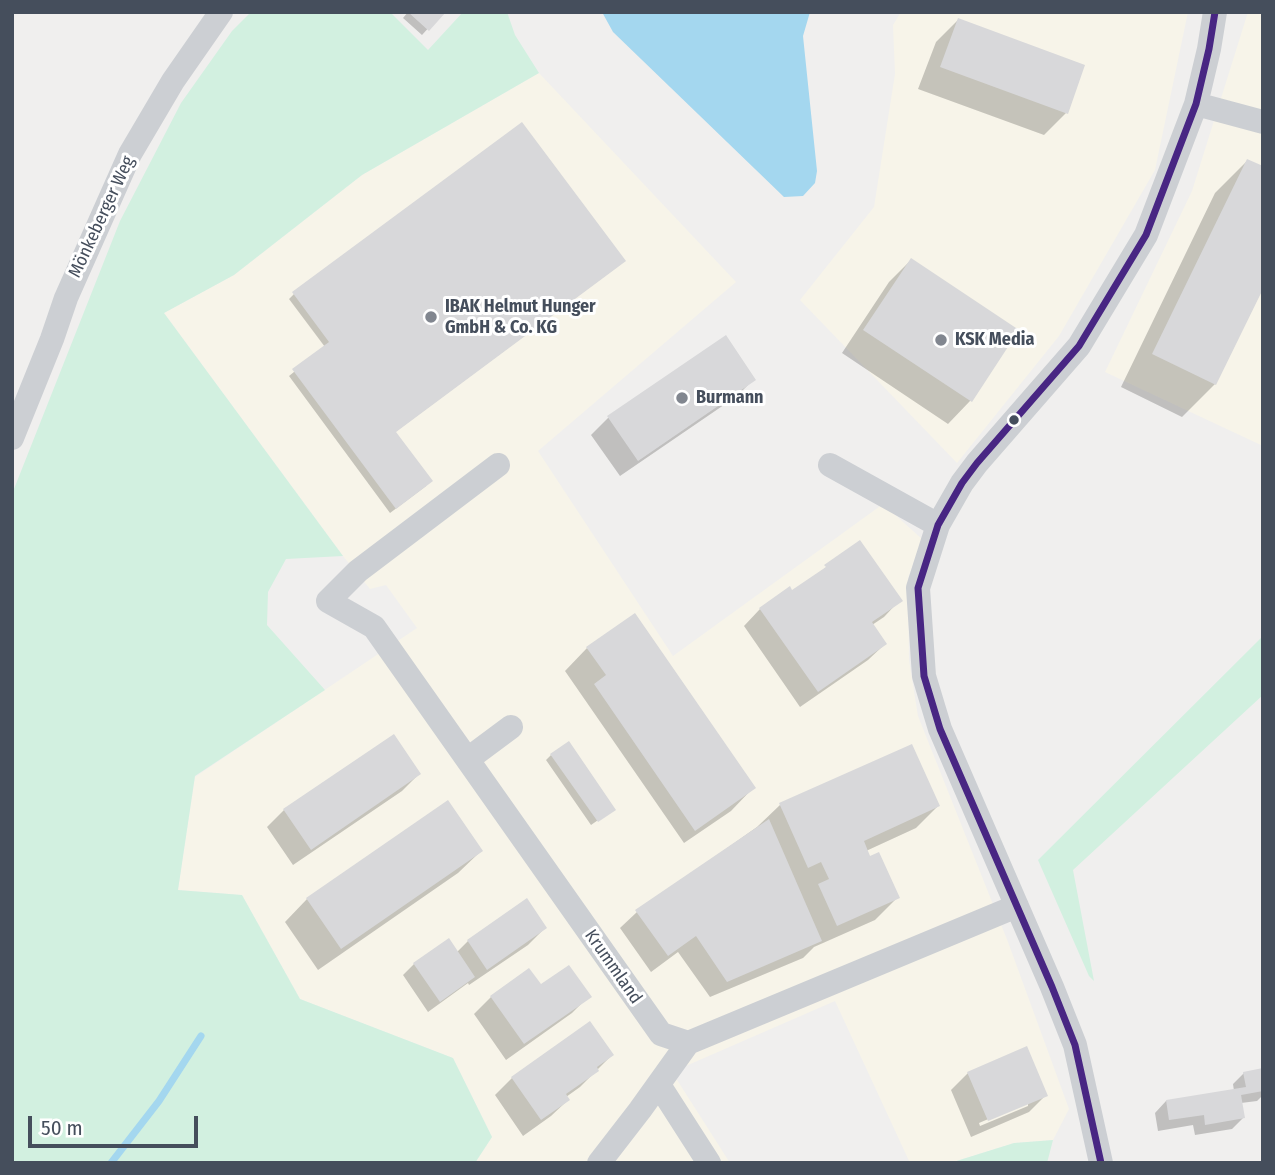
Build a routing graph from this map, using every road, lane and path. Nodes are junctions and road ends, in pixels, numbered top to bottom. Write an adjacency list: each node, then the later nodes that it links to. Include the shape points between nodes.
1 (221, 12): 5 (street, Mönkeberger Weg, via 173,81 131,154)
2 (1214, 12): 3 (street)
3 (1195, 104): 4 (street); 9 (street, via 1146,234 1079,346 977,463)
4 (1263, 122)
5 (19, 403): 6 (street, Mönkeberger Weg)
6 (12, 438)
7 (498, 465): 11 (street, Krummland, via 358,571 328,601 373,627)
8 (830, 465): 9 (street)
9 (938, 524): 12 (street, via 918,588 923,676 940,729)
10 (511, 727): 11 (street)
11 (468, 758): 13 (street, Krummland, via 661,1034)
12 (1017, 906): 13 (street); 17 (street, via 1075,1045)
13 (688, 1043): 14 (street)
14 (659, 1085): 15 (street); 16 (street)
15 (599, 1163)
16 (709, 1163)
17 (1101, 1163)

